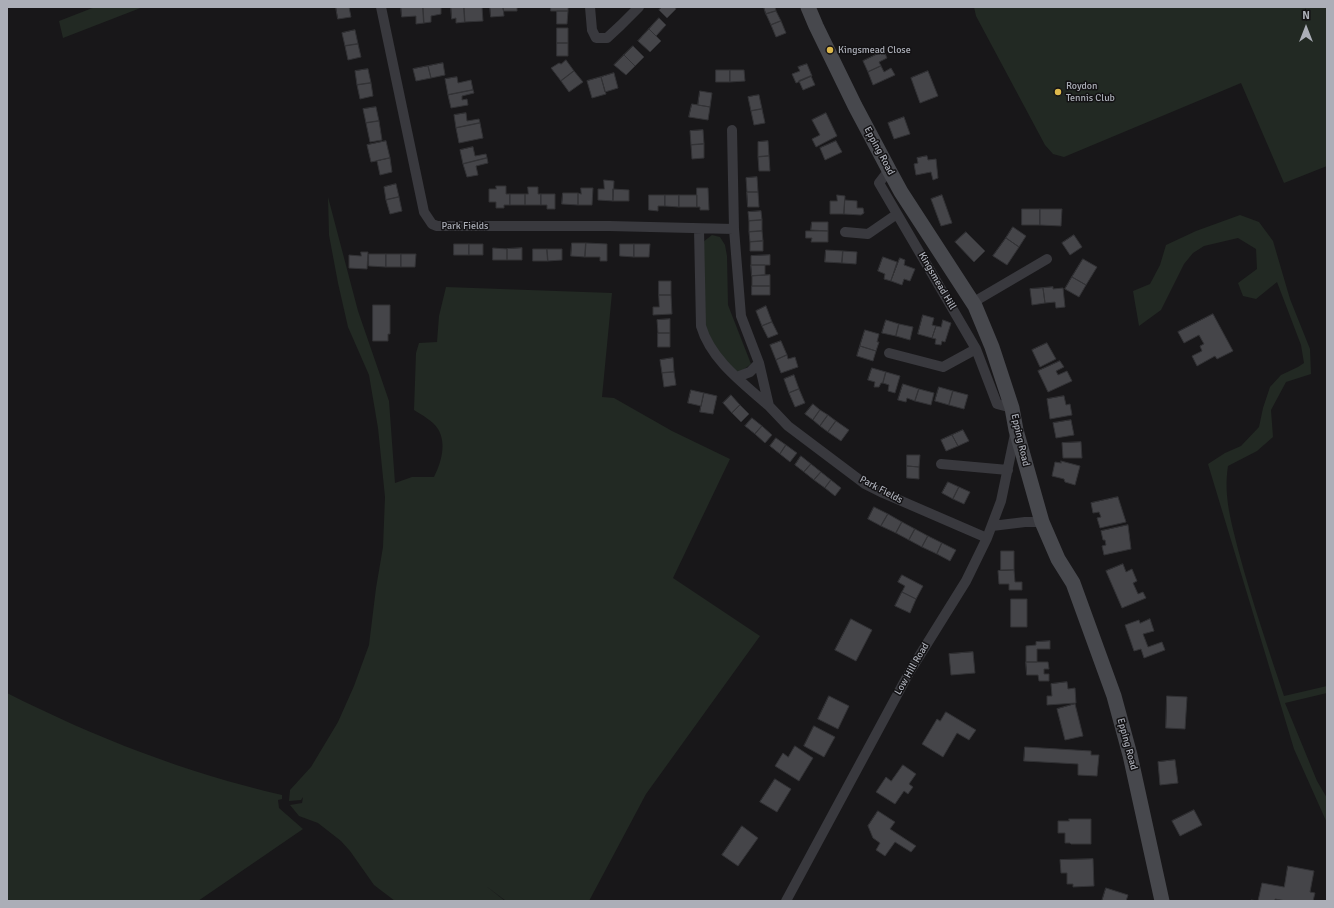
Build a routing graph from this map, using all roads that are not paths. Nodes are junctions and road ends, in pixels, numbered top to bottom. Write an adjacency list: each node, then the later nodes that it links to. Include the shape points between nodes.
1 (381, 7): 8 (street, Park Fields, via 424,212 432,224)
2 (590, 7): 3 (street, via 592,30 596,38 607,38)
3 (639, 7)
4 (808, 7): 6 (main road, Epping Road)
5 (732, 130): 9 (street)
6 (889, 170): 7 (street, Kingsmead Hill, via 879,183); 12 (main road, Epping Road)
7 (897, 214): 10 (street, via 868,234); 13 (street, Kingsmead Hill)
8 (698, 229): 9 (street, Park Fields); 16 (street, Park Fields, via 701,326 713,352)
9 (734, 229): 15 (street, via 741,316)
10 (845, 232)
11 (1047, 259): 12 (street)
12 (972, 303): 18 (main road, Epping Road, via 992,347)
13 (976, 349): 14 (street, via 943,367); 18 (street, Kingsmead Hill, via 997,404)
14 (889, 353)
15 (759, 363): 16 (street, via 750,372); 17 (street)
16 (737, 378): 17 (street, Park Fields)
17 (769, 406): 24 (street, Park Fields, via 788,426 865,484)
18 (1012, 408): 19 (main road, Epping Road)
19 (1016, 430): 21 (street, Low Hill Road); 22 (main road, Epping Road)
20 (941, 464): 21 (street)
21 (1008, 470): 23 (street, Low Hill Road)
22 (1042, 522): 23 (street); 26 (main road, Epping Road, via 1072,583 1114,696 1130,755)
23 (992, 526): 24 (street, Low Hill Road)
24 (987, 538): 25 (street, Low Hill Road, via 966,581 910,671)
25 (786, 901)
26 (1162, 901)

